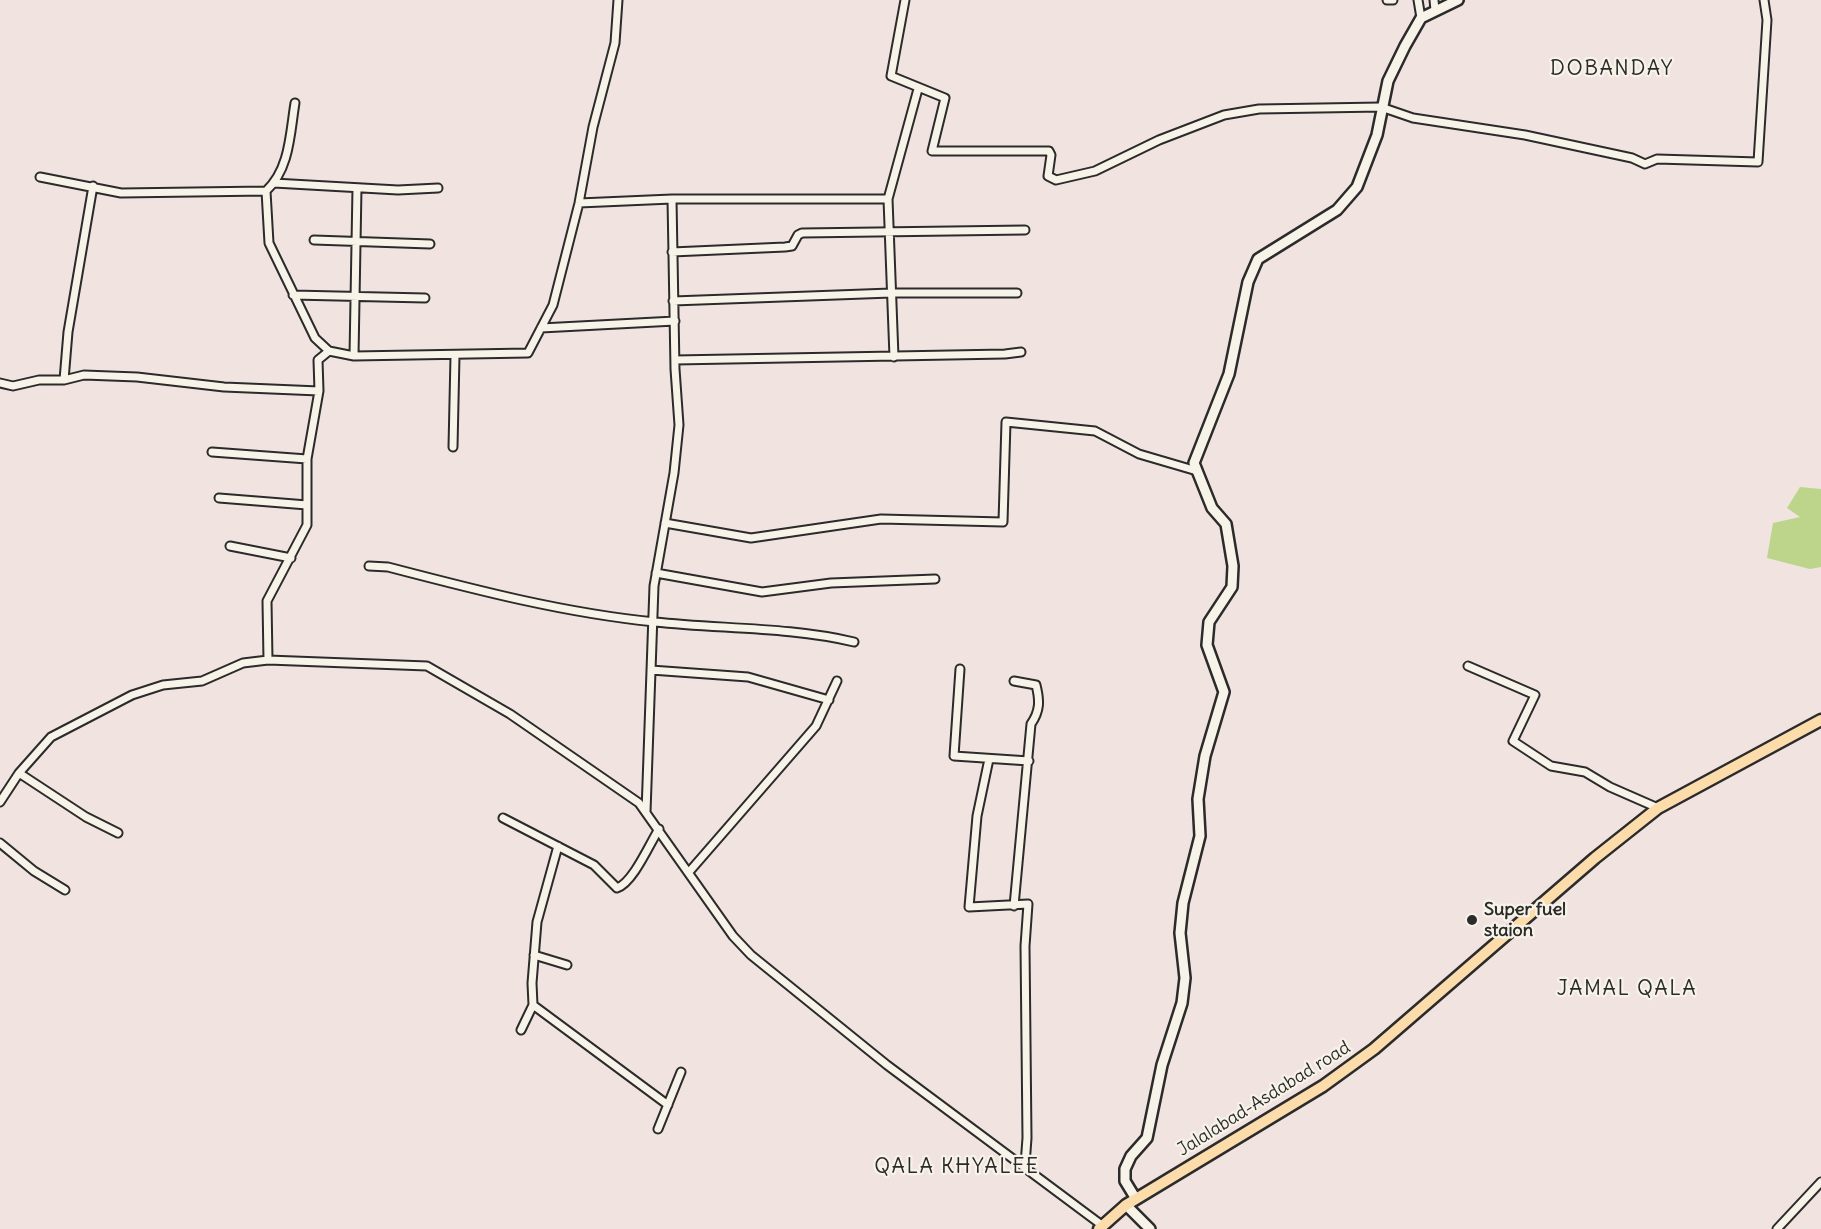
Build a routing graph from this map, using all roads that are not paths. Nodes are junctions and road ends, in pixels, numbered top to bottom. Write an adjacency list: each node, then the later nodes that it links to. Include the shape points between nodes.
1 (618, 0): 21 (street, via 615,43)
2 (905, 0): 10 (street, via 891,76)
3 (1387, 0): 4 (street)
4 (1393, 0)
5 (1418, 0): 9 (street)
6 (1458, 0): 8 (street)
7 (1764, 0): 12 (street, via 1767,20 1758,162 1657,159 1645,164 1525,135 1413,118)
8 (1435, 5): 9 (street)
9 (1421, 18): 12 (street, via 1388,81)
10 (918, 88): 12 (street, via 945,98 931,149 934,153 1049,151 1048,177 1056,180 1095,171 1224,115 1259,109); 20 (street)
11 (295, 102): 14 (street, via 286,160)
12 (1381, 107): 48 (street, via 1370,156 1357,187 1337,210 1258,259 1248,282 1229,374 1194,463)
13 (40, 177): 15 (street)
14 (274, 183): 16 (street); 18 (street)
15 (93, 186): 18 (street, via 121,192); 42 (street, via 68,332)
16 (357, 188): 17 (street); 25 (street)
17 (438, 188)
18 (266, 191): 30 (street, via 269,243)
19 (672, 199): 20 (street); 21 (street); 27 (street)
20 (888, 199): 23 (street)
21 (579, 203): 35 (street, via 553,305)
22 (1025, 230): 23 (street)
23 (890, 232): 27 (street, via 802,233 792,246); 28 (street)
24 (314, 240): 25 (street)
25 (356, 243): 26 (street); 31 (street)
26 (430, 244)
27 (672, 252): 33 (street)
28 (891, 293): 29 (street); 33 (street); 40 (street)
29 (1017, 293)
30 (293, 295): 31 (street); 36 (street, via 315,338)
31 (355, 297): 32 (street); 38 (street)
32 (425, 298)
33 (673, 300): 34 (street)
34 (675, 321): 35 (street); 41 (street)
35 (541, 328): 39 (street, via 528,353)
36 (329, 351): 38 (street); 44 (street, via 318,360)
37 (1021, 352): 40 (street)
38 (354, 356): 39 (street)
39 (455, 356): 45 (street)
40 (894, 357): 41 (street)
41 (675, 360): 51 (street, via 679,425)
42 (64, 380): 43 (street, via 13,386); 44 (street, via 84,375 137,377 224,387)
43 (0, 383)
44 (319, 391): 47 (street)
45 (453, 447)
46 (212, 452): 47 (street)
47 (308, 459): 50 (street)
48 (1197, 471): 51 (street, via 1139,454 1095,431 1006,422 1003,522 881,519 751,538); 90 (street, via 1212,508 1226,524 1233,566 1232,587 1209,622 1207,645 1224,692 1205,756 1198,799 1200,836 1183,903 1182,1003 1162,1065 1147,1138 1125,1169)
49 (219, 498): 50 (street)
50 (308, 505): 53 (street, via 307,525)
51 (665, 523): 55 (street)
52 (230, 546): 53 (street)
53 (291, 558): 59 (street, via 267,601)
54 (369, 566): 57 (street, via 388,567 508,598)
55 (656, 573): 56 (street, via 762,592 831,583); 57 (street)
56 (935, 579)
57 (653, 622): 58 (street, via 825,635); 62 (street)
58 (854, 642)
59 (268, 660): 69 (street, via 243,663 202,681 163,685 132,695 51,737); 72 (street, via 428,666 520,721 639,803)
60 (1468, 666): 71 (street, via 1535,694 1513,741 1551,766 1585,772)
61 (960, 669): 67 (street, via 954,756)
62 (651, 670): 65 (street, via 748,677); 72 (street)
63 (837, 681): 65 (street)
64 (1014, 681): 68 (street, via 1036,685 1040,700 1038,714 1031,724)
65 (829, 700): 78 (street, via 816,726)
66 (1821, 720): 71 (main road, Jalalabad-Asdabad road)
67 (989, 759): 68 (street); 80 (street, via 977,816 969,907)
68 (1029, 761): 80 (street)
69 (19, 773): 70 (street); 75 (street)
70 (0, 802)
71 (1658, 808): 90 (main road, Jalalabad-Asdabad road, via 1374,1049 1323,1086)
72 (646, 812): 74 (street)
73 (503, 818): 77 (street)
74 (659, 829): 77 (street, via 632,876 620,888 594,865); 78 (street)
75 (118, 833)
76 (0, 843): 79 (street)
77 (558, 846): 81 (street, via 538,916)
78 (688, 872): 88 (street, via 733,936 782,982 887,1065)
79 (65, 890)
80 (1014, 906): 88 (street, via 1028,904)
81 (534, 955): 82 (street); 83 (street)
82 (567, 965)
83 (533, 1005): 84 (street); 86 (street)
84 (521, 1030)
85 (681, 1071): 86 (street)
86 (668, 1105): 87 (street)
87 (658, 1129)
88 (1025, 1165): 91 (street)
89 (1821, 1182): 93 (street)
90 (1131, 1202): 91 (main road, Jalalabad-Asdabad road); 92 (street)
91 (1101, 1228)
92 (1150, 1229)
93 (1777, 1229)

